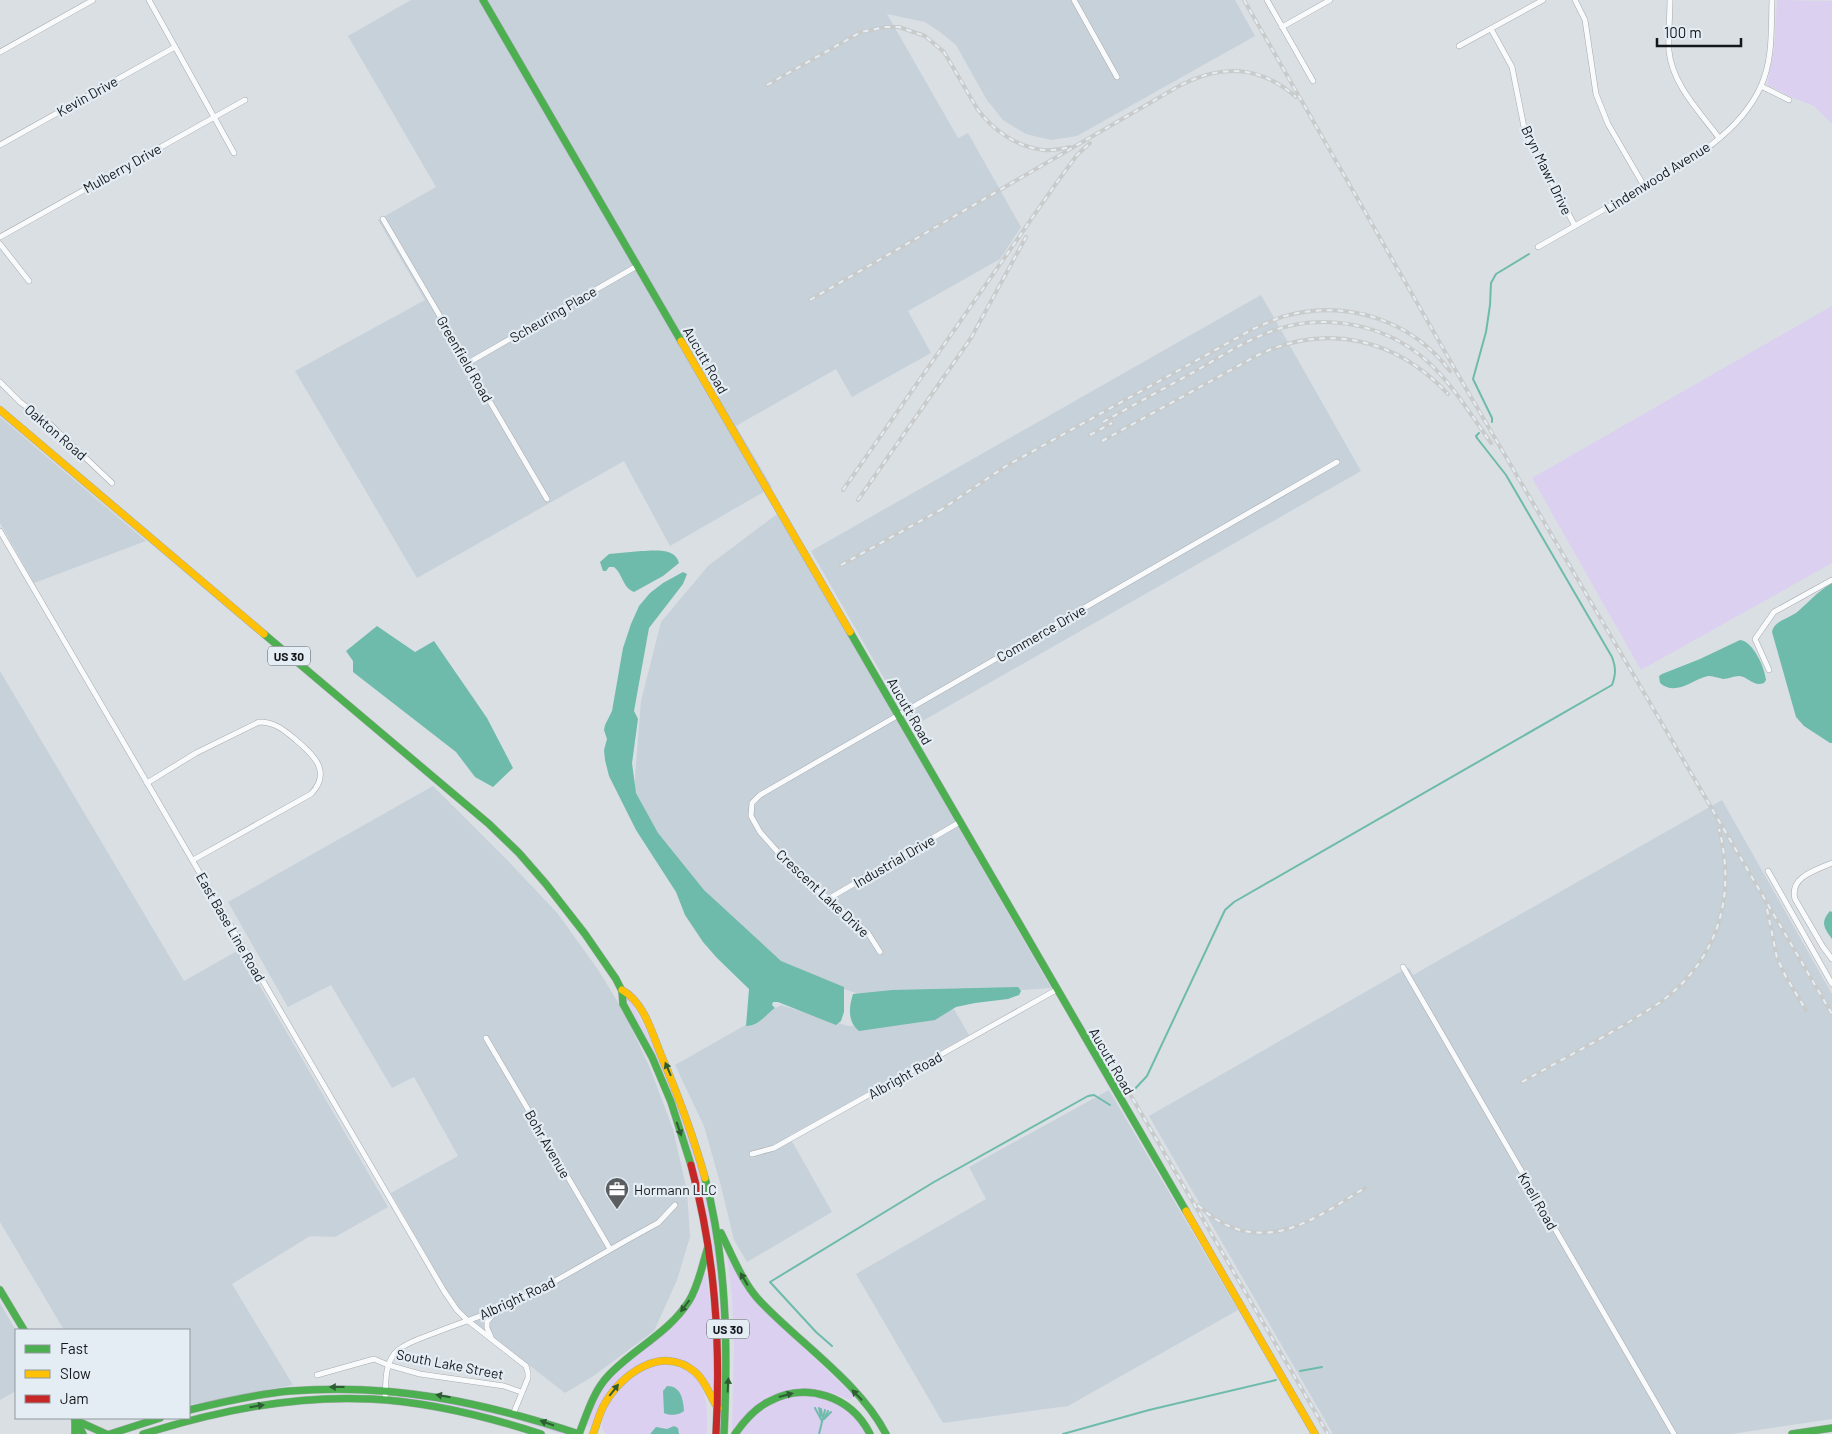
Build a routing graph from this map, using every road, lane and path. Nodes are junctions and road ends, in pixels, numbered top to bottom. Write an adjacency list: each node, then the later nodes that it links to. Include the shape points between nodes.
1 (93, 0): 15 (street)
2 (149, 0): 14 (street)
3 (483, 0): 31 (main road, Aucutt Road)
4 (1074, 0): 16 (street)
5 (1267, 0): 11 (street)
6 (1330, 0): 11 (street)
7 (1543, 0): 12 (street)
8 (1574, 0): 25 (street, via 1585,20 1596,94 1608,124)
9 (1670, 0): 22 (street, via 1669,52 1677,78)
10 (1772, 0): 18 (street, Lindenwood Avenue, via 1772,47)
11 (1282, 27): 17 (street)
12 (1491, 29): 13 (street); 27 (street, Bryn Mawr Drive, via 1512,67 1525,132)
13 (1459, 46)
14 (175, 47): 21 (street); 23 (street, Kevin Drive)
15 (0, 52)
16 (1118, 77)
17 (1313, 81)
18 (1761, 86): 20 (street); 22 (street, Lindenwood Avenue, via 1742,116)
19 (245, 100): 21 (street, Mulberry Drive)
20 (1789, 100)
21 (214, 117): 24 (street); 28 (street, Mulberry Drive)
22 (1719, 138): 25 (street, Lindenwood Avenue)
23 (0, 145)
24 (234, 153)
25 (1644, 186): 27 (street, Lindenwood Avenue)
26 (384, 219): 33 (street, Greenfield Road)
27 (1575, 226): 30 (street, Lindenwood Avenue)
28 (0, 237)
29 (0, 244): 32 (street)
30 (1538, 247)
31 (637, 266): 33 (street, Scheuring Place); 42 (main road, Aucutt Road)
32 (29, 281)
33 (468, 363): 38 (street, Greenfield Road)
34 (0, 382): 37 (street, Oakton Road)
35 (0, 410): 54 (main road, US 30, via 496,831 548,887)
36 (1337, 462): 42 (street, Commerce Drive)
37 (112, 483)
38 (547, 499)
39 (0, 531): 43 (street, East Base Line Road)
40 (1832, 580): 41 (street, via 1774,612 1755,639)
41 (1769, 670)
42 (898, 715): 44 (street, Commerce Drive, via 760,795 752,803); 45 (main road, Aucutt Road)
43 (147, 783): 46 (street, East Base Line Road); 46 (street, via 196,753 259,722 277,725 311,752 317,761 319,780 311,794)
44 (751, 810): 49 (street, Crescent Lake Drive, via 754,822 767,840 791,867)
45 (960, 822): 49 (street, Industrial Drive); 55 (main road, Aucutt Road)
46 (192, 860): 64 (street, East Base Line Road, via 444,1291)
47 (1832, 863): 51 (street, via 1805,875 1796,883 1794,899)
48 (1768, 871): 53 (street)
49 (828, 899): 50 (street, Crescent Lake Drive, via 868,933)
50 (880, 952)
51 (1832, 959)
52 (1403, 967): 92 (street, Knell Road)
53 (1832, 984)
54 (622, 990): 59 (main road, US 30, one-way to 54, via 696,1144 673,1081 631,994); 60 (main road, US 30, one-way to 60, via 622,1001 652,1058 680,1130)
55 (1056, 990): 57 (street, Albright Road, via 774,1148); 91 (main road, Aucutt Road)
56 (486, 1038): 61 (street, Bohr Avenue)
57 (752, 1154)
58 (675, 1205): 61 (street, Albright Road, via 658,1222)
59 (716, 1224): 87 (main road, US 30, one-way to 59, via 728,1324); 90 (main road, one-way to 59, via 868,1406 757,1298)
60 (709, 1245): 72 (main road, US 30, via 718,1328); 84 (main road, one-way to 84, via 689,1302 602,1383)
61 (610, 1249): 63 (street, Albright Road)
62 (0, 1290): 65 (main road)
63 (499, 1309): 64 (street, Albright Road); 66 (street, via 487,1322 488,1332)
64 (467, 1320): 66 (street, East Base Line Road); 67 (street, Albright Road, via 405,1345)
65 (23, 1329)
66 (495, 1341): 70 (street, East Base Line Road, via 527,1369 528,1378)
67 (388, 1365): 68 (street, South Lake Street, via 370,1359); 69 (street); 70 (street, South Lake Street, via 420,1374 504,1386)
68 (317, 1375)
69 (385, 1389): 71 (street); 73 (main road, one-way to 73, via 294,1390); 74 (main road, one-way to 69, via 451,1398)
70 (522, 1392): 74 (street)
71 (385, 1400): 82 (main road, one-way to 71, via 215,1414 268,1404 334,1399); 83 (main road, via 459,1412)
72 (718, 1408): 85 (main road, one-way to 72, via 604,1406 618,1385 635,1369 657,1361 674,1362 690,1368 703,1380); 86 (main road, US 30)
73 (190, 1410)
74 (514, 1412): 84 (main road, one-way to 74)
75 (75, 1419): 78 (main road); 79 (main road); 80 (main road)
76 (157, 1419): 81 (main road)
77 (1832, 1428): 93 (main road)
78 (75, 1434)
79 (83, 1434)
80 (106, 1434)
81 (110, 1434)
82 (143, 1434)
83 (541, 1434)
84 (579, 1434)
85 (593, 1434)
86 (716, 1434)
87 (724, 1434)
88 (735, 1434): 89 (main road, one-way to 89, via 748,1416 767,1402 784,1394 804,1392 830,1396 848,1406 865,1423)
89 (870, 1434)
90 (886, 1434)
91 (1315, 1434)
92 (1674, 1434)
93 (1792, 1434)

